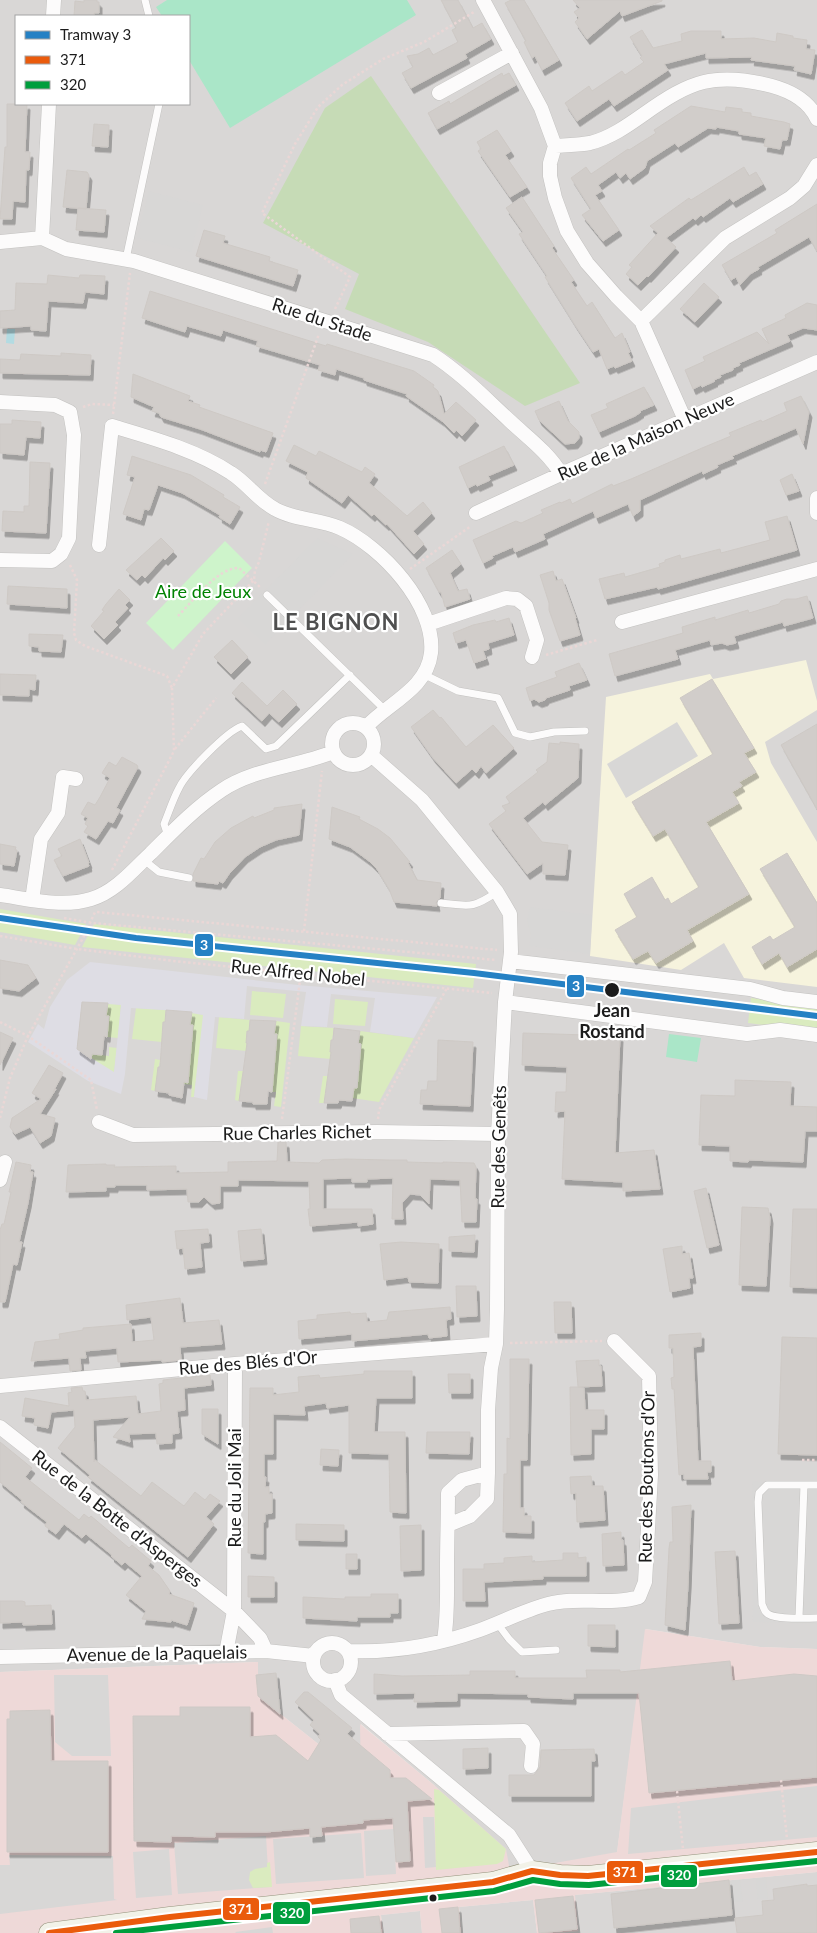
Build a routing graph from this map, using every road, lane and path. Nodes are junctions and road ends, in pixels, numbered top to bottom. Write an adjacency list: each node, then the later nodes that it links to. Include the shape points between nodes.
1 (54, 0): 4 (street)
2 (145, 0): 5 (lane)
3 (484, 2): 6 (street); 17 (path, via 424,42 383,59 342,85 318,107 295,144 262,213 350,277)
4 (53, 15)
5 (149, 15)
6 (512, 53): 7 (street); 11 (street, via 541,108)
7 (439, 93)
8 (49, 105): 13 (street)
9 (159, 105): 15 (lane)
10 (817, 119): 11 (street, via 801,99 782,89 739,80 711,80 685,87 622,129 590,143)
11 (555, 146): 16 (street, via 550,176 567,231 587,262)
12 (817, 165): 16 (street, via 804,186 790,198 708,252)
13 (42, 238): 14 (street); 15 (street, Rue du Stade, via 66,249)
14 (0, 242)
15 (130, 260): 17 (street, Rue du Stade); 21 (path)
16 (642, 321): 22 (street)
17 (326, 322): 24 (street, Rue du Stade, via 433,355 450,366 556,464); 25 (path)
18 (817, 362): 22 (street, Rue de la Maison Neuve)
19 (0, 402): 31 (street, via 55,405 70,412 74,434 69,538)
20 (92, 404): 21 (path)
21 (114, 405): 23 (path)
22 (686, 420): 24 (street, Rue de la Maison Neuve)
23 (112, 426): 25 (street, via 208,460 233,474); 30 (street)
24 (561, 474): 27 (street, Rue de la Maison Neuve)
25 (261, 498): 34 (street, via 275,510 340,528 364,541)
26 (817, 498): 28 (street)
27 (476, 513): 34 (path, via 471,526)
28 (817, 514)
29 (270, 518): 35 (path)
30 (99, 545)
31 (61, 554): 32 (street, via 52,561); 44 (path, via 73,568 77,580 76,640 167,676)
32 (0, 560)
33 (817, 569): 38 (street)
34 (400, 575): 39 (street)
35 (254, 580): 36 (path); 37 (path, via 239,568 226,571); 44 (path, via 203,634)
36 (267, 595): 43 (lane)
37 (178, 616)
38 (622, 622)
39 (428, 624): 41 (street, via 506,598 517,599 526,606 537,640); 42 (street, via 431,652)
40 (597, 640): 41 (path)
41 (532, 657)
42 (425, 674): 46 (street, via 411,690); 48 (lane, via 458,691 498,698 515,733 530,737)
43 (350, 676): 46 (lane); 54 (lane, via 276,746 266,749 242,726 234,729 179,786 164,824)
44 (172, 688): 49 (path)
45 (216, 698): 49 (path)
46 (385, 710): 47 (street)
47 (366, 727): 50 (street, via 353,723 340,727 332,738); 51 (street, via 373,737)
48 (585, 731)
49 (174, 751): 56 (path)
50 (333, 752): 51 (street, via 347,765 360,764); 52 (street)
51 (371, 755): 58 (street, via 422,800)
52 (319, 757): 54 (street, via 293,762 223,789); 64 (path, via 323,766)
53 (64, 777): 60 (street, via 58,813 42,839)
54 (168, 836): 55 (street)
55 (144, 860): 57 (lane, via 159,872); 62 (street)
56 (116, 865)
57 (189, 878)
58 (497, 892): 61 (lane, via 478,904); 67 (street, via 510,914)
59 (0, 895): 60 (street)
60 (32, 900): 62 (street)
61 (441, 903)
62 (93, 906): 63 (path); 64 (path)
63 (92, 923): 66 (path); 67 (path)
64 (304, 931): 67 (path)
65 (0, 936): 66 (path, Rue Alfred Nobel)
66 (77, 950): 68 (path, Rue Alfred Nobel); 74 (path)
67 (510, 956): 70 (street, Rue des Genêts); 71 (street, via 750,989 783,998)
68 (301, 973): 69 (path, Rue Alfred Nobel); 78 (path)
69 (447, 988): 70 (path, Rue Alfred Nobel, via 491,992); 77 (path, via 379,1110)
70 (504, 1002): 73 (street, via 747,1034 780,1030); 79 (street, Rue des Genêts)
71 (817, 1002)
72 (0, 1022): 74 (path)
73 (817, 1035)
74 (28, 1036): 75 (path, via 10,1078); 76 (path, via 91,1080)
75 (0, 1118)
76 (99, 1122): 78 (street, Rue Charles Richet, via 133,1135)
77 (376, 1132): 78 (street, Rue Charles Richet); 79 (street, Rue Charles Richet)
78 (280, 1133)
79 (498, 1134): 83 (street, Rue des Genêts)
80 (5, 1162): 81 (street)
81 (0, 1180)
82 (614, 1341): 83 (path); 96 (street, Rue des Boutons d'Or, via 649,1376 651,1475 645,1582 639,1597 626,1601 548,1604)
83 (496, 1344): 84 (street, Rue des Blés d'Or); 89 (street, Rue des Genêts, via 488,1410)
84 (235, 1364): 85 (street, Rue des Blés d'Or); 93 (street, Rue du Joli Mai)
85 (0, 1386)
86 (0, 1427): 93 (street, Rue de la Botte d'Asperges)
87 (802, 1460): 88 (path)
88 (817, 1460)
89 (488, 1473): 92 (street, Rue des Genêts, via 487,1499 470,1516); 92 (street, via 462,1480 448,1493)
90 (804, 1485): 91 (lane); 94 (lane); 94 (lane, via 767,1485 759,1493 758,1502 762,1604 769,1615)
91 (817, 1485)
92 (448, 1525): 97 (street)
93 (234, 1612): 99 (street, Rue de la Botte d'Asperges, via 260,1638); 101 (street)
94 (799, 1617): 95 (lane)
95 (817, 1618)
96 (497, 1623): 97 (street, Rue des Boutons d'Or); 98 (lane, via 522,1652)
97 (444, 1640): 100 (street, Rue des Boutons d'Or, via 414,1647)
98 (556, 1650)
99 (266, 1651): 101 (street, Avenue de la Paquelais); 102 (street, Avenue de la Paquelais)
100 (348, 1651): 102 (street, via 338,1644 326,1644); 104 (street, via 350,1669)
101 (226, 1653): 103 (street, Avenue de la Paquelais)
102 (314, 1656): 104 (street, via 318,1674)
103 (0, 1657)
104 (335, 1680): 105 (street, via 341,1696)
105 (387, 1734): 106 (street, via 524,1731 533,1744); 112 (street, via 510,1835)
106 (531, 1766)
107 (781, 1780): 110 (path)
108 (677, 1791): 111 (path)
109 (817, 1852): 110 (main road)
110 (789, 1855): 111 (main road)
111 (685, 1866): 112 (main road, via 588,1876)
112 (532, 1871): 113 (main road, via 493,1882)
113 (49, 1933)

